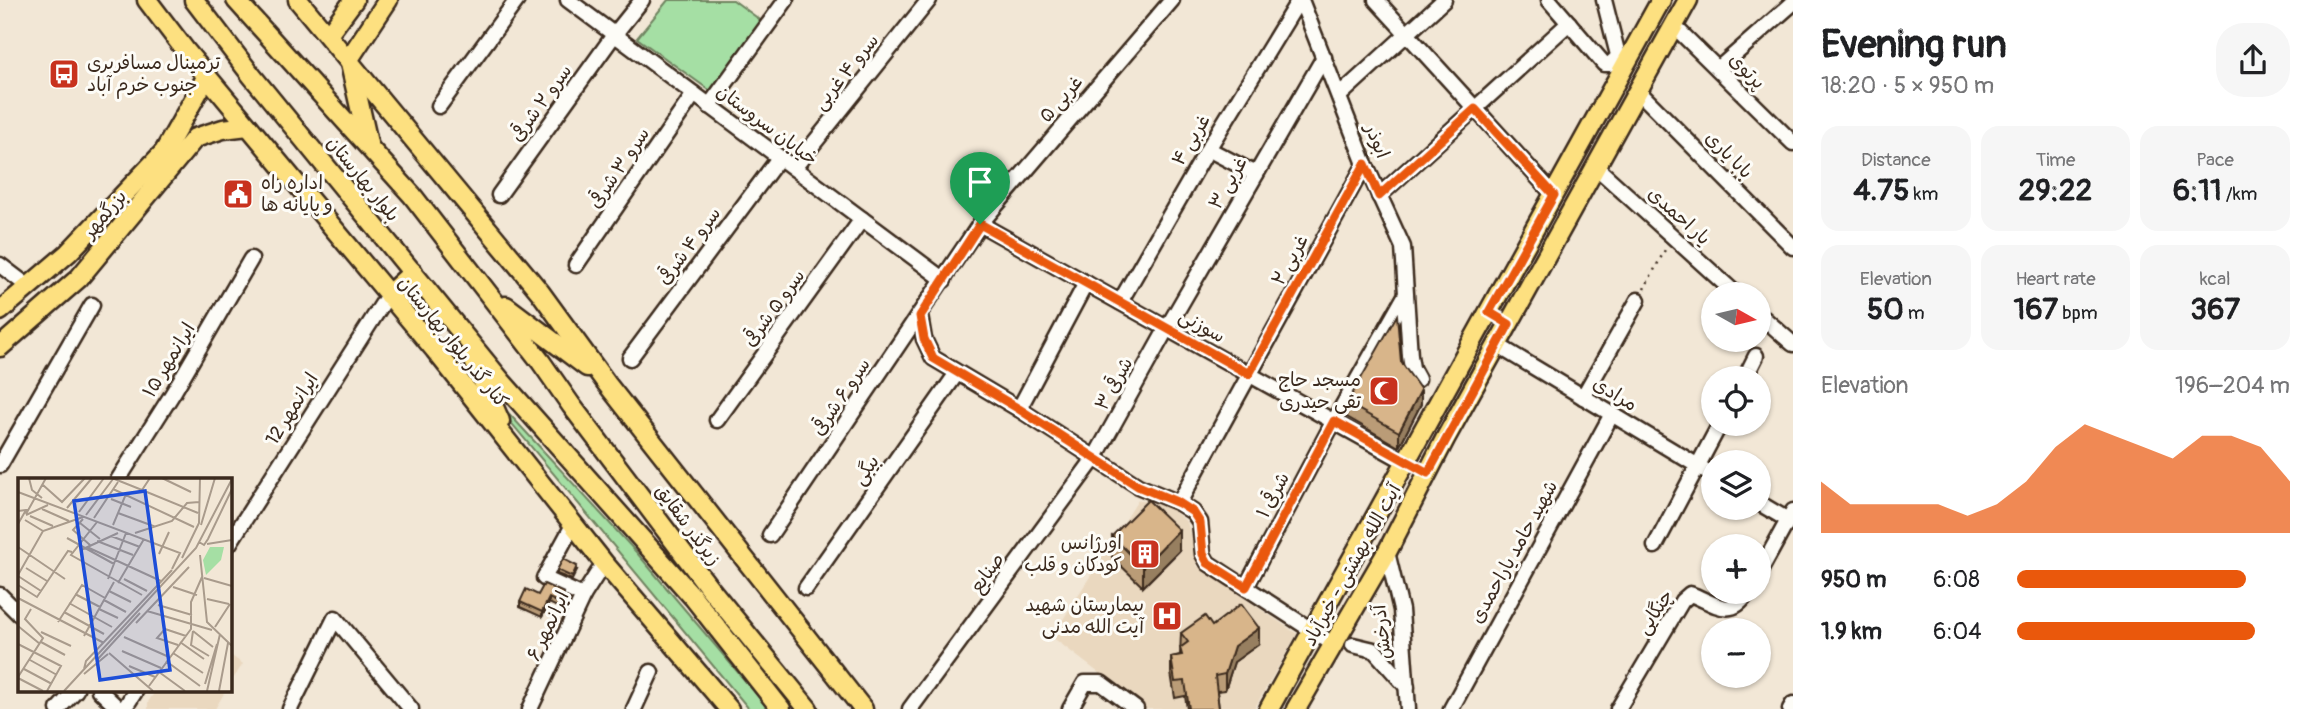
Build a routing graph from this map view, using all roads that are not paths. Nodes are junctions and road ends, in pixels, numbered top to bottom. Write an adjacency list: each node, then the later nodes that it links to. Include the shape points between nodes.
1 (147, 0): 30 (main road, کنار گذر بلوار بهارستان)
2 (194, 0): 55 (main road, بلوار بهارستان)
3 (236, 0): 39 (main road, بلوار بهارستان)
4 (298, 0): 24 (main road)
5 (356, 0): 20 (main road, via 366,13 374,14); 24 (main road)
6 (517, 0): 34 (street)
7 (568, 0): 25 (street, خیابان سروستان)
8 (642, 0): 25 (street, سرو ۲ شرقی)
9 (786, 0): 35 (street)
10 (929, 0): 44 (street, سرو ۴ غربی)
11 (1172, 0): 50 (street, غربی ۵)
12 (1300, 0): 26 (street, ابوذر); 40 (street, غربی ۴)
13 (1376, 0): 23 (street)
14 (1444, 0): 23 (street)
15 (1549, 0): 21 (street)
16 (1604, 0): 28 (street)
17 (1661, 0): 28 (main road, آیت الله بهشتی - خیرآباد)
18 (1688, 0): 22 (main road, آیت الله بهشتی - خیرآباد)
19 (1793, 3): 29 (street)
20 (384, 6): 27 (main road)
21 (1569, 23): 28 (street, via 1604,64); 36 (street)
22 (1674, 26): 29 (street, پرتوی); 31 (main road, آیت الله بهشتی - خیرآباد)
23 (1407, 34): 33 (street); 36 (street)
24 (328, 35): 27 (main road)
25 (614, 35): 32 (street, خیابان سروستان); 46 (street, سرو ۲ شرقی)
26 (1324, 57): 33 (street, ابوذر); 45 (street, غربی ۳)
27 (349, 59): 39 (main road); 82 (main road, via 540,292)
28 (1620, 64): 47 (main road, آیت الله بهشتی - خیرآباد)
29 (1718, 69): 38 (street, پرتوی)
30 (207, 76): 37 (main road, کنار گذر بلوار بهارستان); 59 (main road, بزرگمهر, via 164,152)
31 (1638, 91): 43 (main road, آیت الله بهشتی - خیرآباد); 51 (street, بابا یاری)
32 (694, 94): 35 (street, خیابان سروستان); 54 (street, سرو ۳ شرقی)
33 (1339, 96): 42 (street, ابوذر)
34 (439, 106)
35 (709, 106): 41 (street, خیابان سروستان)
36 (1475, 109): 47 (street); 48 (street)
37 (248, 126): 61 (main road, کنار گذر بلوار بهارستان); 75 (main road, بزرگمهر, via 195,138 79,278)
38 (1793, 143)
39 (368, 145): 60 (main road, بلوار بهارستان)
40 (1208, 149): 45 (street); 64 (street, غربی ۴)
41 (779, 158): 44 (street, خیابان سروستان); 77 (street, سرو ۴ شرقی)
42 (1365, 164): 48 (street, ابوذر); 81 (street, غربی ۲)
43 (1596, 167): 57 (street, یار احمدی); 69 (main road, آیت الله بهشتی - خیرآباد)
44 (794, 168): 49 (street, خیابان سروستان)
45 (1256, 174): 71 (street, غربی ۳)
46 (499, 195)
47 (1554, 195): 67 (main road, آیت الله بهشتی - خیرآباد)
48 (1379, 196): 62 (street, ابوذر, via 1403,247)
49 (862, 219): 56 (street, خیابان سروستان); 87 (street, سرو ۵ شرقی)
50 (980, 224): 56 (street, غربی ۵); 58 (street, سوزنی)
51 (1793, 247)
52 (251, 259): 97 (street, ایرانمهر ۱۵)
53 (0, 265): 59 (street)
54 (576, 265)
55 (414, 272): 61 (main road); 72 (main road, بلوار بهارستان)
56 (944, 280): 68 (street, سرو ۶ شرقی)
57 (1724, 282)
58 (1086, 283): 64 (street, سوزنی); 85 (street)
59 (29, 288): 66 (main road, بزرگمهر)
60 (483, 288): 78 (main road, بلوار بهارستان); 82 (main road)
61 (387, 295): 90 (main road, کنار گذر بلوار بهارستان); 103 (street, ایرانمهر 12)
62 (1405, 296): 83 (street, ابوذر, via 1410,356); 88 (street, شرقی ۱)
63 (1638, 300): 84 (street)
64 (1119, 302): 71 (street, سوزنی)
65 (92, 305): 93 (street)
66 (0, 311)
67 (1489, 312): 69 (main road); 92 (main road, آیت الله بهشتی - خیرآباد)
68 (920, 316): 80 (street, via 933,358); 102 (street, سرو ۶ شرقی)
69 (1509, 324): 74 (main road, آیت الله بهشتی - خیرآباد)
70 (1771, 325): 73 (street)
71 (1167, 328): 81 (street, سوزنی); 91 (street, شرقی ۳)
72 (460, 330): 90 (main road); 132 (main road, بلوار بهارستان, via 693,597)
73 (1793, 344)
74 (1497, 345): 84 (street, مرادی); 96 (main road, آیت الله بهشتی - خیرآباد)
75 (0, 347)
76 (1756, 356): 79 (street)
77 (630, 358)
78 (541, 362): 133 (main road, زیرگذر شقایق, via 708,586)
79 (1751, 366)
80 (957, 373): 85 (street); 109 (street, بیگی)
81 (1249, 374): 88 (street, سوزنی); 98 (street, غربی ۲)
82 (603, 379): 134 (main road)
83 (1418, 379)
84 (1583, 397): 86 (street, مرادی)
85 (1019, 409): 91 (street)
86 (1612, 414): 94 (street, مرادی); 141 (street, شهید حامد یاراحمدی)
87 (717, 420)
88 (1334, 421): 92 (street, سوزنی); 108 (street, شرقی ۱)
89 (1713, 436): 94 (street)
90 (509, 444): 101 (main road, کنار گذر بلوار بهارستان)
91 (1094, 459): 98 (street, via 1138,486); 135 (street, صنایع)
92 (1406, 462): 96 (main road); 116 (main road, آیت الله بهشتی - خیرآباد)
93 (0, 465)
94 (1697, 465): 95 (street, مرادی); 104 (street)
95 (1701, 468)
96 (1428, 473): 106 (main road, آیت الله بهشتی - خیرآباد)
97 (119, 478)
98 (1179, 503): 108 (street, via 1197,517 1208,563)
99 (1771, 508): 100 (street)
100 (1790, 515): 105 (street)
101 (573, 525): 107 (main road, کنار گذر بلوار بهارستان); 111 (street, via 544,578)
102 (770, 535)
103 (231, 541)
104 (1654, 546)
105 (1771, 550)
106 (1387, 552): 117 (main road, آیت الله بهشتی - خیرآباد); 120 (street, آذرخش, via 1401,610)
107 (604, 563): 111 (street, ایرانمهر ۶); 131 (main road, کنار گذر بلوار بهارستان)
108 (1246, 587): 116 (street)
109 (806, 588)
110 (0, 596): 115 (street)
111 (583, 596): 129 (street, ایرانمهر ۶)
112 (1701, 599): 142 (street, چنگایی, via 1690,594 1682,601)
113 (1711, 604): 114 (street, چنگایی, via 1719,608)
114 (1736, 604)
115 (18, 613)
116 (1314, 630): 117 (street); 138 (main road, آیت الله بهشتی - خیرآباد)
117 (1333, 644): 139 (main road, آیت الله بهشتی - خیرآباد)
118 (1353, 645): 120 (street, via 1374,650)
119 (650, 672): 130 (street)
120 (1407, 687): 140 (street, آذرخش)
121 (74, 692): 125 (street)
122 (101, 692): 126 (street)
123 (134, 692): 126 (street)
124 (1793, 704): 143 (street)
125 (58, 709)
126 (121, 709)
127 (290, 709): 128 (street, via 335,618)
128 (411, 709)
129 (530, 709)
130 (634, 709)
131 (729, 709)
132 (781, 709)
133 (808, 709)
134 (863, 709)
135 (910, 709)
136 (1070, 709): 137 (street, via 1085,682 1101,683)
137 (1136, 709)
138 (1269, 709)
139 (1296, 709)
140 (1408, 709)
141 (1451, 709)
142 (1618, 709)
143 (1790, 709)

